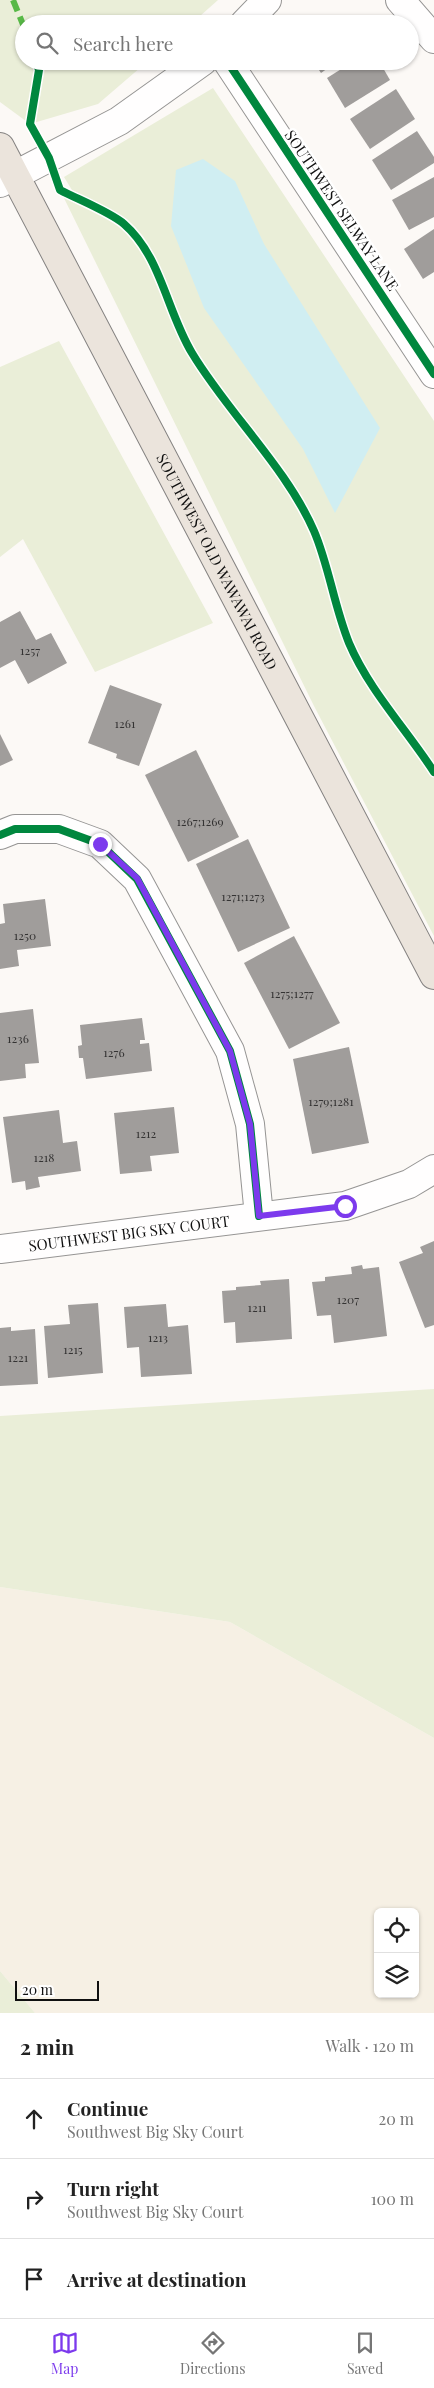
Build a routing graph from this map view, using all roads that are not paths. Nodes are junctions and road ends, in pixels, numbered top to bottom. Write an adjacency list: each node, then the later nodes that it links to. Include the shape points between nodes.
1 (267, 0): 3 (street)
2 (400, 0): 4 (street)
3 (253, 15)
4 (413, 15)
5 (419, 22): 6 (street)
6 (434, 39)
7 (191, 70): 10 (street, via 120,121)
8 (233, 70): 11 (street, SOUTHWEST SELWAY LANE)
9 (0, 147): 10 (main road, SOUTHWEST OLD WAWAWAI ROAD)
10 (7, 179): 13 (main road, SOUTHWEST OLD WAWAWAI ROAD)
11 (434, 374)
12 (0, 835): 15 (street, via 15,829 59,829 100,844 137,878 230,1051 250,1124)
13 (434, 975)
14 (434, 1169): 15 (street, SOUTHWEST BIG SKY COURT, via 409,1184 345,1206)
15 (259, 1216): 16 (street, SOUTHWEST BIG SKY COURT)
16 (0, 1249)

